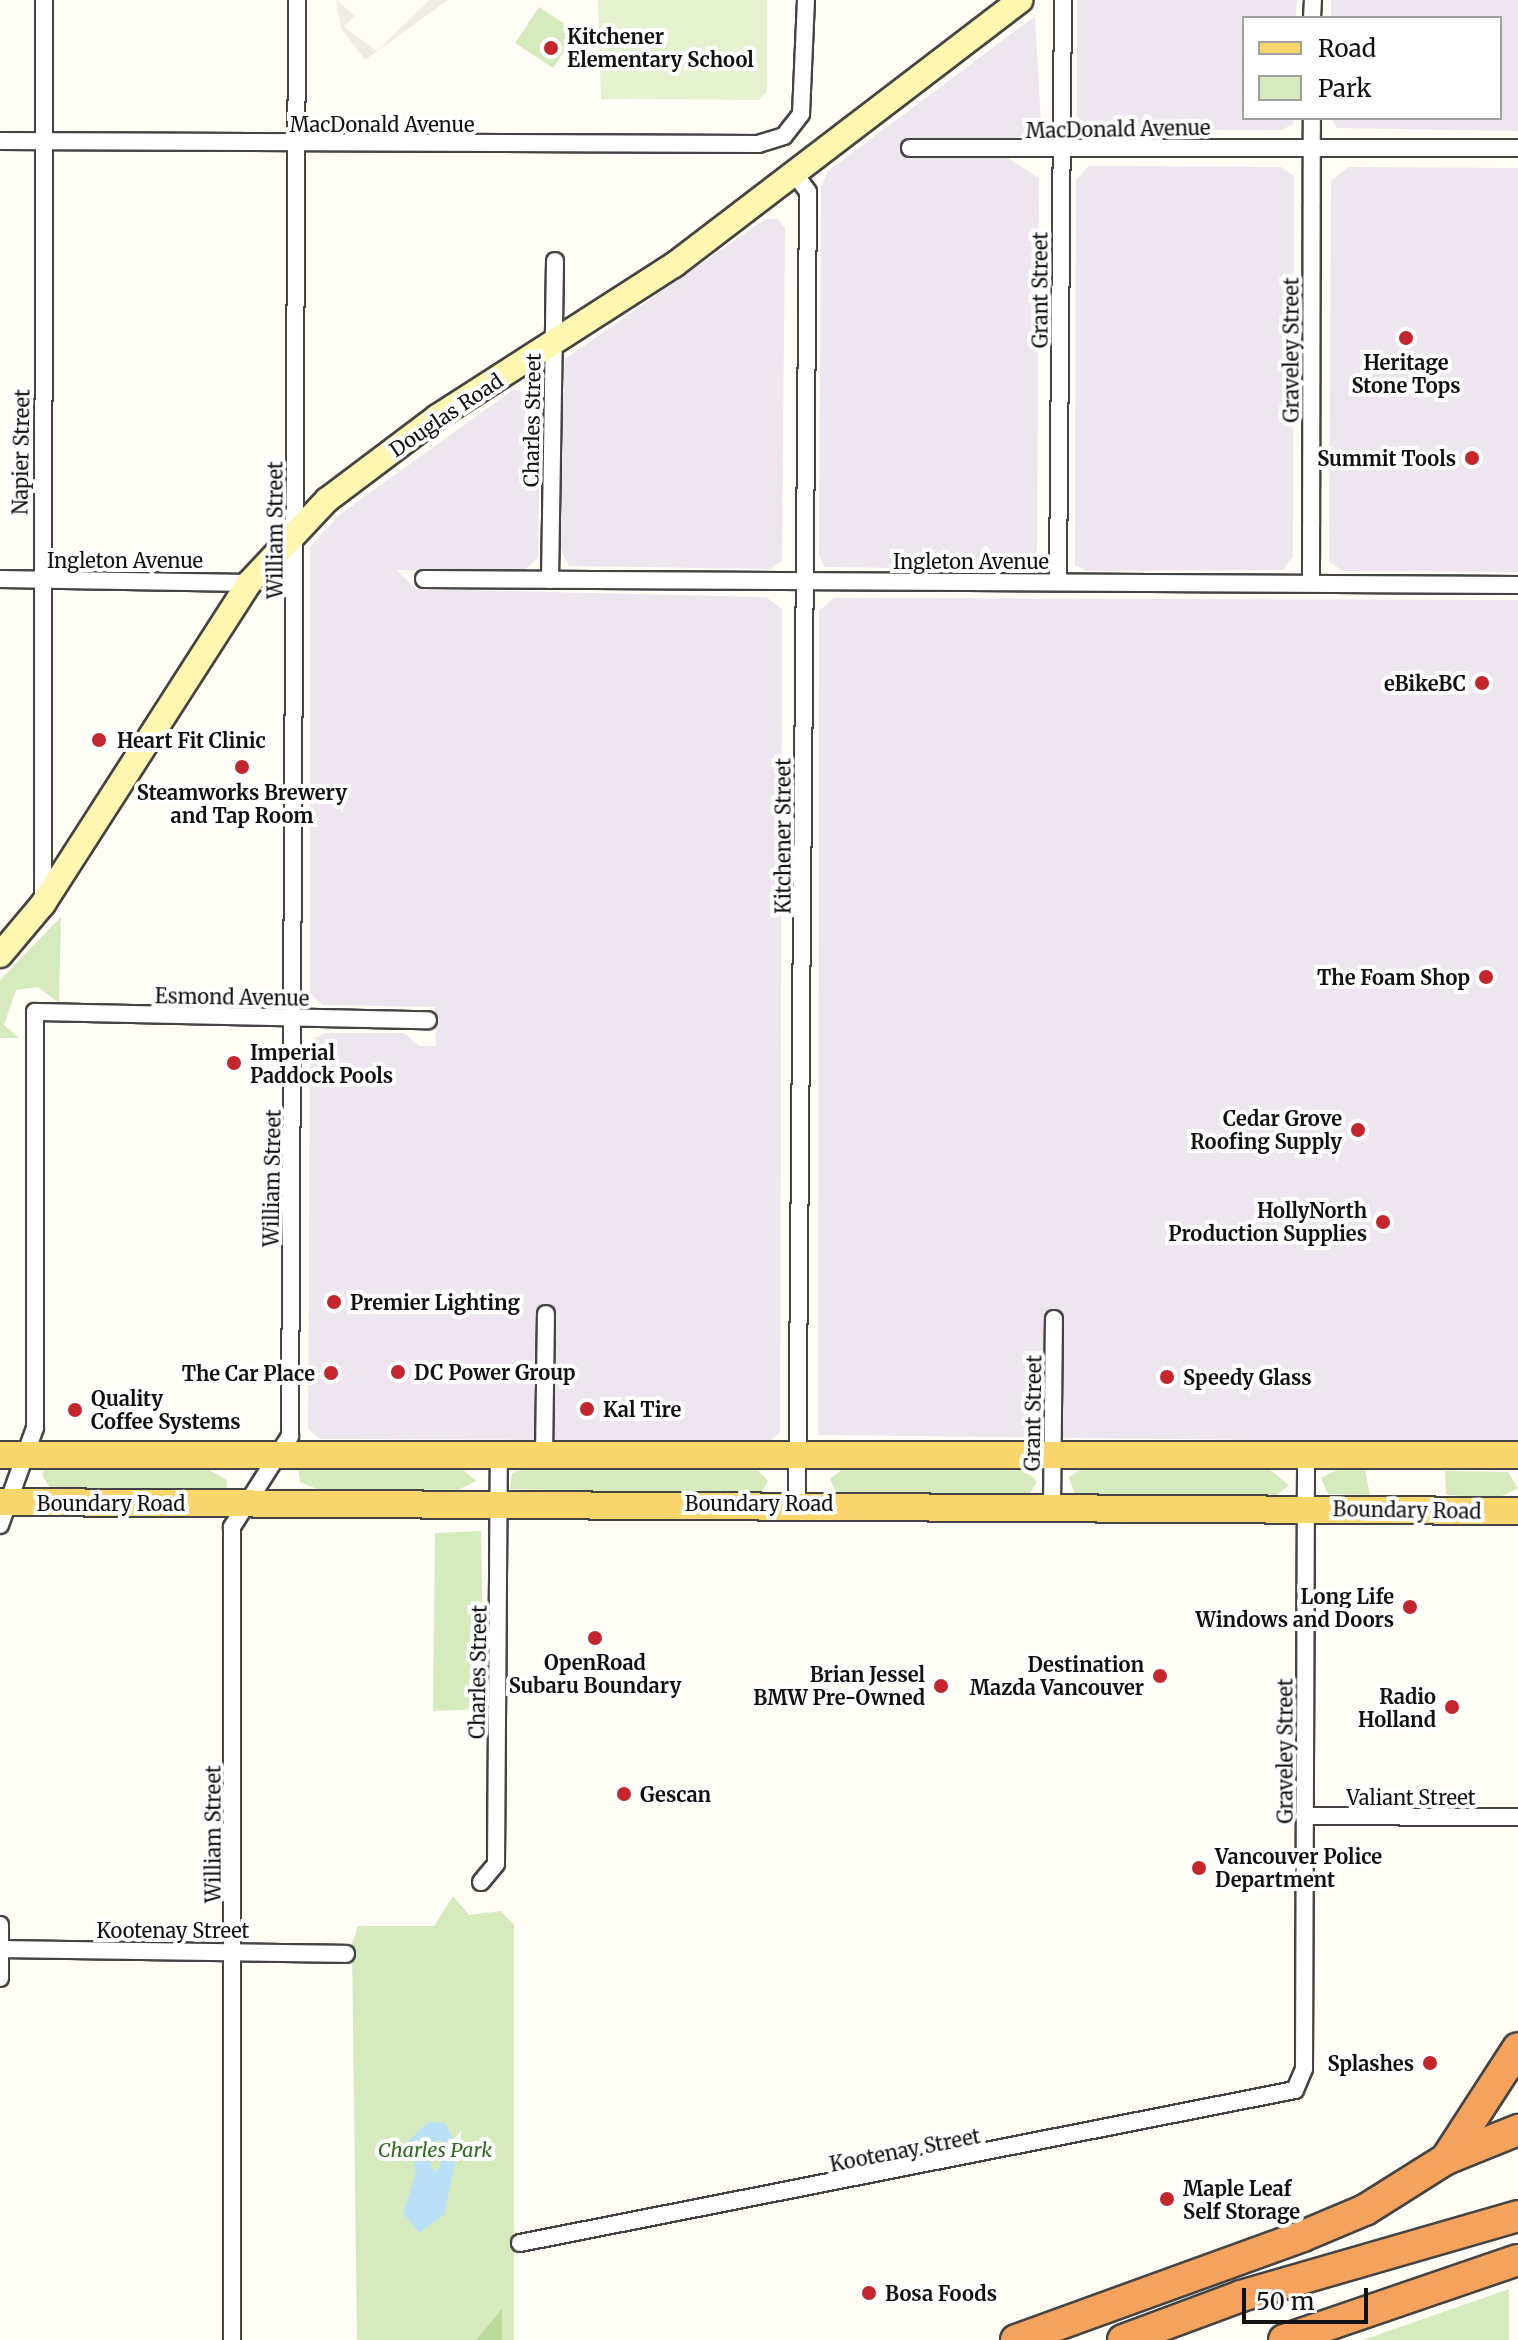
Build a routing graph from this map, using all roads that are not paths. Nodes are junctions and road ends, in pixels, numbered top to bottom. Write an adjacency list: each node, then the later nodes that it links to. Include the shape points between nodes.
1 (44, 0): 8 (street, Napier Street)
2 (297, 0): 9 (street, William Street)
3 (806, 0): 9 (street, MacDonald Avenue, via 803,106 791,129 764,143)
4 (1020, 0): 14 (street, Douglas Road)
5 (1063, 0): 12 (street, Grant Street)
6 (1312, 120): 13 (street, Graveley Street)
7 (0, 141): 8 (street, MacDonald Avenue)
8 (44, 141): 9 (street, MacDonald Avenue); 19 (street, Napier Street)
9 (296, 145): 17 (street, William Street)
10 (910, 148): 12 (street, MacDonald Avenue)
11 (1518, 148): 13 (street, MacDonald Avenue)
12 (1061, 149): 13 (street, MacDonald Avenue); 22 (street, Grant Street)
13 (1312, 149): 24 (street, Graveley Street)
14 (795, 174): 16 (street, Douglas Road); 23 (street, Kitchener Street, via 808,192)
15 (555, 261): 16 (street, Charles Street)
16 (553, 344): 17 (street, Douglas Road, via 437,417); 21 (street, Charles Street)
17 (295, 530): 25 (street, Douglas Road); 29 (street, William Street)
18 (0, 579): 19 (street, Ingleton Avenue)
19 (40, 579): 25 (street, Ingleton Avenue); 27 (street, Napier Street)
20 (424, 579): 21 (street, Ingleton Avenue)
21 (550, 580): 23 (street, Ingleton Avenue)
22 (1058, 580): 23 (street, Ingleton Avenue); 24 (street, Ingleton Avenue)
23 (804, 581): 38 (street, Kitchener Street)
24 (1311, 582): 26 (street, Ingleton Avenue)
25 (249, 583): 27 (street, Douglas Road)
26 (1518, 585)
27 (43, 904): 28 (street, Douglas Road)
28 (0, 955)
29 (294, 1018): 30 (street, Esmond Avenue); 33 (street, Esmond Avenue, via 35,1012 35,1428); 34 (street, William Street, via 290,1436)
30 (428, 1020)
31 (546, 1314): 37 (street)
32 (1054, 1319): 39 (street, Grant Street)
33 (12, 1455): 34 (main road); 46 (street)
34 (276, 1455): 36 (main road); 43 (street, William Street)
35 (1518, 1455): 40 (main road)
36 (499, 1456): 37 (main road); 41 (street, Charles Street)
37 (544, 1456): 38 (main road)
38 (797, 1456): 39 (main road); 42 (street, Kitchener Street)
39 (1053, 1456): 40 (main road); 44 (street, Grant Street)
40 (1306, 1457): 45 (street, Graveley Street)
41 (499, 1502): 42 (main road, Boundary Road); 43 (main road, Boundary Road); 50 (street, Charles Street, via 496,1864)
42 (797, 1503): 44 (main road, Boundary Road)
43 (245, 1504): 46 (main road, Boundary Road); 53 (street, William Street, via 232,1527)
44 (1052, 1506): 45 (main road, Boundary Road)
45 (1306, 1509): 47 (main road, Boundary Road); 48 (street, Graveley Street)
46 (3, 1510)
47 (1518, 1511)
48 (1304, 1816): 49 (street, Valiant Street); 57 (street, Graveley Street, via 1304,2069)
49 (1518, 1817)
50 (481, 1882)
51 (0, 1925): 52 (street)
52 (0, 1949): 53 (street, Kootenay Street); 55 (street)
53 (233, 1950): 54 (street, Kootenay Street); 63 (street, William Street)
54 (346, 1954)
55 (0, 1978)
56 (1518, 2048): 59 (highway)
57 (1295, 2090): 61 (street, Kootenay Street)
58 (1518, 2130): 59 (highway)
59 (1446, 2159): 64 (highway, via 1365,2210)
60 (1518, 2216): 65 (highway, via 1241,2296)
61 (520, 2243)
62 (1518, 2260): 66 (highway)
63 (232, 2340)
64 (1016, 2340)
65 (1123, 2340)
66 (1284, 2340)

